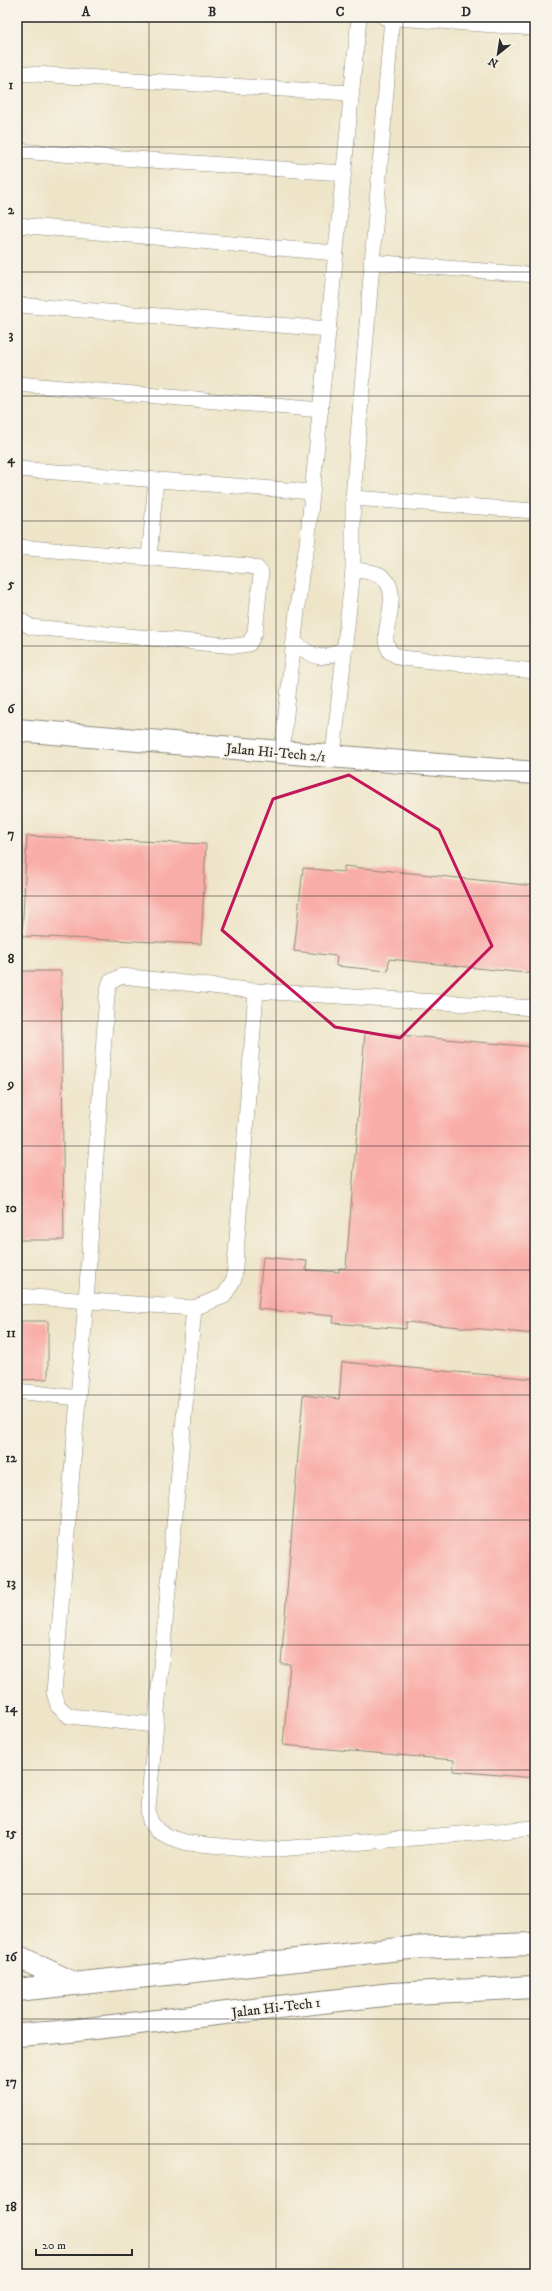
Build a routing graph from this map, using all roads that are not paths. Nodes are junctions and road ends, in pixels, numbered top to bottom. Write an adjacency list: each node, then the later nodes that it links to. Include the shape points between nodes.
1 (358, 17): 6 (lane)
2 (384, 17): 3 (lane)
3 (392, 17): 4 (lane); 11 (lane)
4 (535, 28)
5 (17, 73): 6 (lane)
6 (350, 93): 8 (lane)
7 (17, 151): 8 (lane)
8 (342, 173): 10 (lane)
9 (17, 225): 10 (lane)
10 (335, 253): 14 (lane)
11 (371, 262): 12 (lane); 20 (lane)
12 (535, 275)
13 (17, 305): 14 (lane)
14 (329, 329): 16 (lane)
15 (17, 384): 16 (lane)
16 (321, 410): 19 (lane)
17 (17, 469): 18 (lane)
18 (156, 480): 19 (lane); 23 (lane)
19 (312, 492): 26 (lane)
20 (353, 498): 21 (lane); 24 (lane)
21 (535, 511)
22 (17, 547): 23 (lane)
23 (149, 558): 25 (lane, via 256,568 261,573 255,632 249,644 235,646 31,627)
24 (353, 570): 27 (lane); 28 (lane, via 373,572 386,582 392,598 386,641 390,652 401,658)
25 (17, 618)
26 (294, 642): 27 (lane, via 308,654 318,657 331,656); 30 (lane)
27 (346, 647): 31 (lane)
28 (535, 671)
29 (17, 730): 30 (street, Jalan Hi-Tech 2/1)
30 (282, 752): 31 (street, Jalan Hi-Tech 2/1)
31 (333, 756): 32 (street, Jalan Hi-Tech 2/1)
32 (535, 773)
33 (256, 991): 34 (lane); 36 (lane, via 122,976 110,982 106,994); 37 (lane, via 234,1279 224,1296)
34 (535, 1008)
35 (17, 1296): 36 (lane)
36 (86, 1301): 37 (lane); 39 (lane)
37 (194, 1308): 40 (lane)
38 (17, 1391): 39 (lane)
39 (78, 1398): 40 (lane, via 54,1692 58,1706 69,1716)
40 (155, 1725): 41 (lane, via 148,1809 150,1821 158,1831 188,1843 266,1850)
41 (535, 1828)
42 (535, 1944): 44 (street, via 408,1948)
43 (17, 1956): 44 (street)
44 (75, 1984): 46 (street)
45 (535, 1987): 47 (street, Jalan Hi-Tech 1, via 392,1994)
46 (17, 1990)
47 (60, 2032): 48 (street, Jalan Hi-Tech 1); 49 (street, via 31,2041)
48 (17, 2035)
49 (17, 2049)

